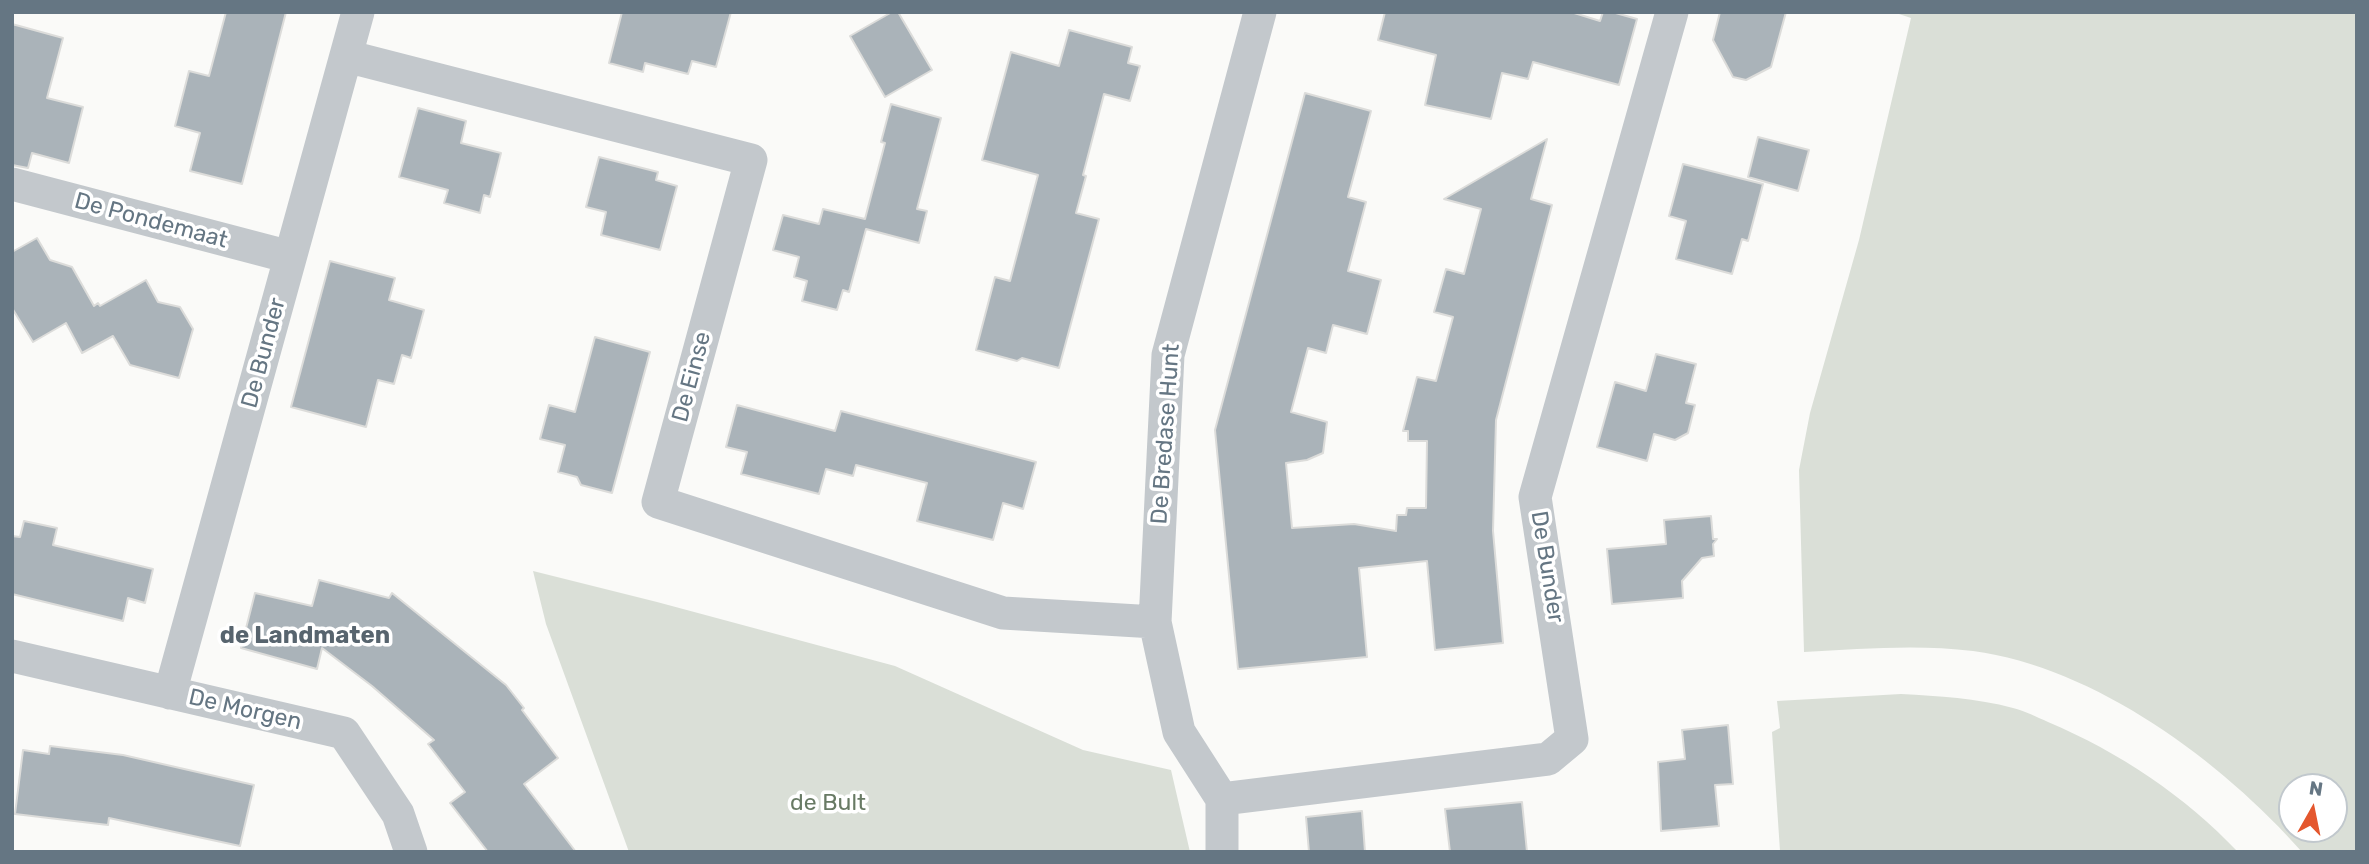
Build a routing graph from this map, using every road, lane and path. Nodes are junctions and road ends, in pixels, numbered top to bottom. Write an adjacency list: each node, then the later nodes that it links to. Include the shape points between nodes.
1 (358, 12): 4 (street, De Bunder)
2 (1260, 12): 7 (street, De Bredase Hunt, via 1168,355)
3 (1672, 12): 10 (street, De Bunder, via 1535,497 1572,739 1548,759)
4 (346, 56): 6 (street, De Bunder); 7 (street, De Einse, via 751,160 658,502 1003,613)
5 (12, 184): 6 (street, De Pondemaat)
6 (290, 257): 9 (street, De Bunder)
7 (1155, 622): 10 (street, De Bredase Hunt, via 1179,732)
8 (12, 656): 9 (street, De Morgen)
9 (170, 693): 11 (street, De Morgen, via 344,733 398,814)
10 (1222, 799): 12 (street)
11 (411, 852)
12 (1222, 852)

